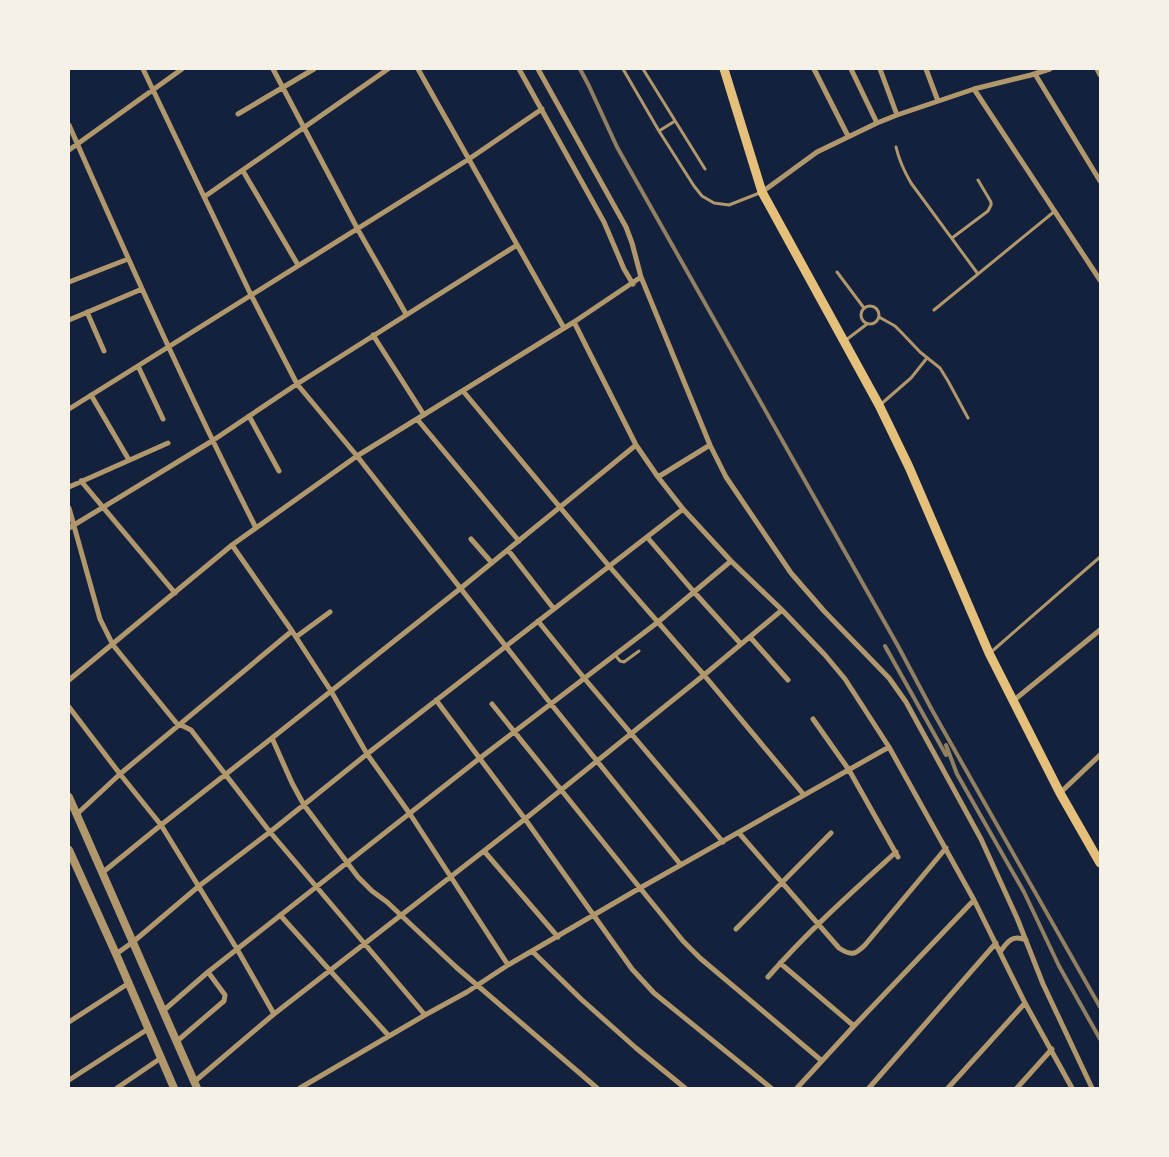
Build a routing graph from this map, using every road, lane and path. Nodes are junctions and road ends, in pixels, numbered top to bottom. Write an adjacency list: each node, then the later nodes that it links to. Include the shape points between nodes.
1 (143, 69): 22 (street)
2 (182, 69): 22 (street)
3 (273, 69): 21 (street)
4 (314, 69): 21 (street)
5 (388, 69): 31 (street)
6 (418, 69): 37 (street)
7 (519, 69): 25 (street)
8 (538, 69): 52 (street, via 626,227)
9 (622, 69): 32 (lane)
10 (643, 69): 28 (lane)
11 (724, 69): 42 (main road)
12 (814, 69): 33 (street)
13 (851, 69): 29 (street)
14 (880, 69): 27 (street)
15 (926, 69): 24 (street)
16 (1029, 69): 19 (street)
17 (1050, 69): 19 (street)
18 (1097, 69): 20 (street)
19 (1033, 74): 23 (street); 41 (street)
20 (1100, 74)
21 (283, 88): 26 (street); 31 (street)
22 (152, 89): 34 (street); 43 (street)
23 (974, 89): 24 (street); 44 (street)
24 (938, 101): 27 (street)
25 (542, 109): 37 (street); 55 (street, via 604,222)
26 (238, 114)
27 (897, 115): 29 (street)
28 (675, 121): 32 (lane); 38 (lane)
29 (877, 123): 33 (street)
30 (69, 125): 34 (street)
31 (304, 128): 39 (street); 45 (street)
32 (659, 131): 42 (lane, via 698,192 707,200 729,205)
33 (848, 136): 42 (street, via 817,152)
34 (77, 144): 36 (street); 48 (street)
35 (896, 147): 46 (lane, via 907,177)
36 (69, 150)
37 (469, 158): 45 (street); 47 (street)
38 (705, 168)
39 (243, 171): 43 (street); 49 (street)
40 (978, 180): 46 (lane, via 991,205 988,211)
41 (1100, 181)
42 (762, 192): 68 (main road)
43 (204, 198): 57 (street)
44 (1055, 211): 51 (lane); 53 (street)
45 (357, 228): 49 (street); 61 (street)
46 (952, 238): 51 (lane)
47 (517, 244): 61 (street); 66 (street)
48 (128, 259): 54 (street); 56 (street)
49 (298, 266): 57 (street)
50 (837, 272): 58 (lane)
51 (978, 274): 59 (lane)
52 (641, 278): 55 (street); 86 (street)
53 (1100, 280)
54 (69, 282)
55 (633, 284): 64 (street)
56 (142, 289): 60 (street); 69 (street)
57 (251, 295): 69 (street); 73 (street)
58 (864, 308): 62 (lane, via 874,307); 65 (lane, via 861,315)
59 (934, 310)
60 (87, 312): 63 (street); 70 (street)
61 (406, 314): 67 (street)
62 (879, 316): 65 (lane, via 875,323); 71 (lane, via 902,332)
63 (69, 320)
64 (574, 322): 66 (street); 85 (street)
65 (867, 324): 68 (lane)
66 (564, 328): 74 (street)
67 (373, 335): 73 (street); 78 (street)
68 (843, 342): 76 (main road)
69 (168, 347): 72 (street); 83 (street)
70 (104, 351)
71 (927, 358): 76 (lane); 80 (lane, via 940,368)
72 (138, 366): 75 (street); 81 (street)
73 (297, 384): 79 (street); 87 (street)
74 (463, 391): 78 (street); 93 (street)
75 (91, 396): 77 (street); 88 (street)
76 (879, 405): 125 (main road)
77 (69, 409)
78 (424, 415): 82 (street)
79 (249, 416): 83 (street); 89 (street)
80 (968, 418)
81 (163, 419)
82 (417, 419): 87 (street); 102 (street)
83 (212, 441): 95 (street); 99 (street)
84 (168, 443): 88 (street)
85 (636, 445): 90 (street); 93 (street)
86 (710, 445): 90 (street); 182 (street, via 726,477 791,573 888,678 906,702 981,839)
87 (357, 456): 99 (street); 109 (street)
88 (129, 460): 91 (street)
89 (279, 471)
90 (658, 477): 96 (street)
91 (80, 481): 92 (street); 95 (street)
92 (69, 486)
93 (561, 507): 102 (street); 108 (street)
94 (69, 508): 97 (street)
95 (102, 508): 97 (street); 111 (street)
96 (683, 509): 100 (street); 106 (street)
97 (74, 525): 98 (street); 122 (street, via 100,618)
98 (69, 528)
99 (256, 528): 103 (street)
100 (647, 537): 108 (street); 110 (street)
101 (471, 539): 107 (street)
102 (518, 541): 104 (street)
103 (232, 545): 111 (street); 118 (street)
104 (508, 550): 107 (street); 112 (street)
105 (1100, 557): 125 (lane)
106 (731, 561): 110 (street); 113 (street)
107 (492, 563): 109 (street)
108 (610, 566): 112 (street); 116 (street)
109 (461, 588): 123 (street); 131 (street)
110 (694, 592): 116 (street); 121 (street)
111 (175, 593): 122 (street)
112 (554, 609): 115 (street)
113 (782, 610): 120 (street); 142 (street, via 846,679)
114 (330, 612): 119 (street)
115 (538, 621): 123 (street); 128 (street)
116 (658, 622): 126 (street); 127 (street)
117 (1100, 630): 133 (street)
118 (292, 631): 119 (street); 138 (street)
119 (296, 637): 131 (street)
120 (750, 637): 121 (street); 130 (street)
121 (741, 644): 127 (street)
122 (113, 645): 129 (street); 138 (street)
123 (507, 646): 132 (street); 135 (street)
124 (639, 651): 126 (lane, via 624,662)
125 (989, 653): 133 (main road)
126 (615, 655): 128 (street)
127 (704, 676): 140 (street); 152 (street)
128 (584, 678): 135 (street); 140 (street)
129 (69, 680)
130 (788, 680)
131 (330, 691): 141 (street); 143 (street)
132 (436, 700): 143 (street); 145 (street)
133 (1013, 701): 151 (main road)
134 (492, 704): 139 (street)
135 (551, 704): 139 (street); 146 (street)
136 (69, 707): 148 (street)
137 (814, 719): 147 (street)
138 (178, 725): 148 (street); 149 (street, via 191,730)
139 (514, 732): 145 (street); 150 (street)
140 (631, 733): 146 (street); 162 (street)
141 (272, 738): 149 (street); 154 (street)
142 (889, 747): 147 (street); 163 (street)
143 (367, 754): 154 (street); 156 (street)
144 (1100, 754): 151 (street)
145 (480, 758): 156 (street); 157 (street)
146 (597, 761): 150 (street); 168 (street)
147 (849, 770): 152 (street); 179 (street, via 897,854)
148 (120, 774): 155 (street); 158 (street)
149 (226, 774): 158 (street); 159 (street)
150 (561, 790): 157 (street); 174 (street)
151 (1060, 793): 167 (main road)
152 (804, 795): 160 (street)
153 (69, 797): 155 (street)
154 (304, 805): 159 (street); 166 (street)
155 (76, 814): 169 (street)
156 (410, 814): 166 (street); 170 (street)
157 (525, 819): 165 (street); 178 (street)
158 (160, 825): 169 (street); 172 (street)
159 (270, 832): 172 (street); 173 (street)
160 (739, 833): 162 (street); 171 (street)
161 (831, 834): 171 (street)
162 (723, 842): 168 (street)
163 (946, 848): 175 (street); 179 (street, via 858,952 846,953)
164 (69, 850): 189 (street)
165 (484, 851): 170 (street); 181 (street)
166 (348, 863): 173 (street); 177 (street, via 358,877)
167 (1100, 863)
168 (681, 865): 174 (street)
169 (102, 874): 183 (street)
170 (450, 878): 177 (street); 191 (street)
171 (782, 883): 179 (street); 180 (street)
172 (199, 886): 183 (street); 186 (street)
173 (316, 887): 176 (street); 185 (street)
174 (640, 888): 178 (street); 208 (street, via 700,958)
175 (974, 900): 184 (street); 202 (street)
176 (280, 915): 186 (street); 192 (street)
177 (402, 916): 185 (street); 196 (street)
178 (594, 916): 181 (street); 216 (street, via 632,969 654,993)
179 (818, 924): 190 (street)
180 (736, 929)
181 (558, 936): 187 (street)
182 (1026, 940): 188 (street, via 1011,939); 222 (street)
183 (132, 942): 189 (street); 198 (street)
184 (996, 943): 188 (street); 218 (street)
185 (364, 944): 192 (street); 200 (street)
186 (237, 949): 193 (street); 199 (street)
187 (532, 951): 191 (street); 215 (street, via 580,999)
188 (1000, 952): 197 (street)
189 (116, 954): 195 (street)
190 (780, 963): 194 (street); 202 (street)
191 (508, 965): 196 (street)
192 (330, 970): 199 (street); 204 (street)
193 (208, 972): 198 (street); 205 (street, via 225,999)
194 (768, 977)
195 (129, 983): 201 (street); 203 (street)
196 (477, 985): 200 (street); 214 (street)
197 (1025, 1003): 206 (street); 219 (street)
198 (163, 1011): 205 (street)
199 (274, 1014): 210 (street)
200 (425, 1015): 204 (street)
201 (69, 1022)
202 (854, 1026): 208 (street)
203 (148, 1029): 207 (street); 209 (street)
204 (389, 1036): 213 (street)
205 (176, 1042): 210 (street)
206 (1052, 1050): 220 (street); 221 (street)
207 (161, 1058): 211 (street); 212 (street)
208 (822, 1061): 217 (street)
209 (69, 1080)
210 (195, 1085)
211 (117, 1088)
212 (174, 1088)
213 (300, 1088)
214 (595, 1088)
215 (685, 1088)
216 (772, 1088)
217 (798, 1088)
218 (869, 1088)
219 (948, 1088)
220 (1017, 1088)
221 (1072, 1088)
222 (1092, 1088)

